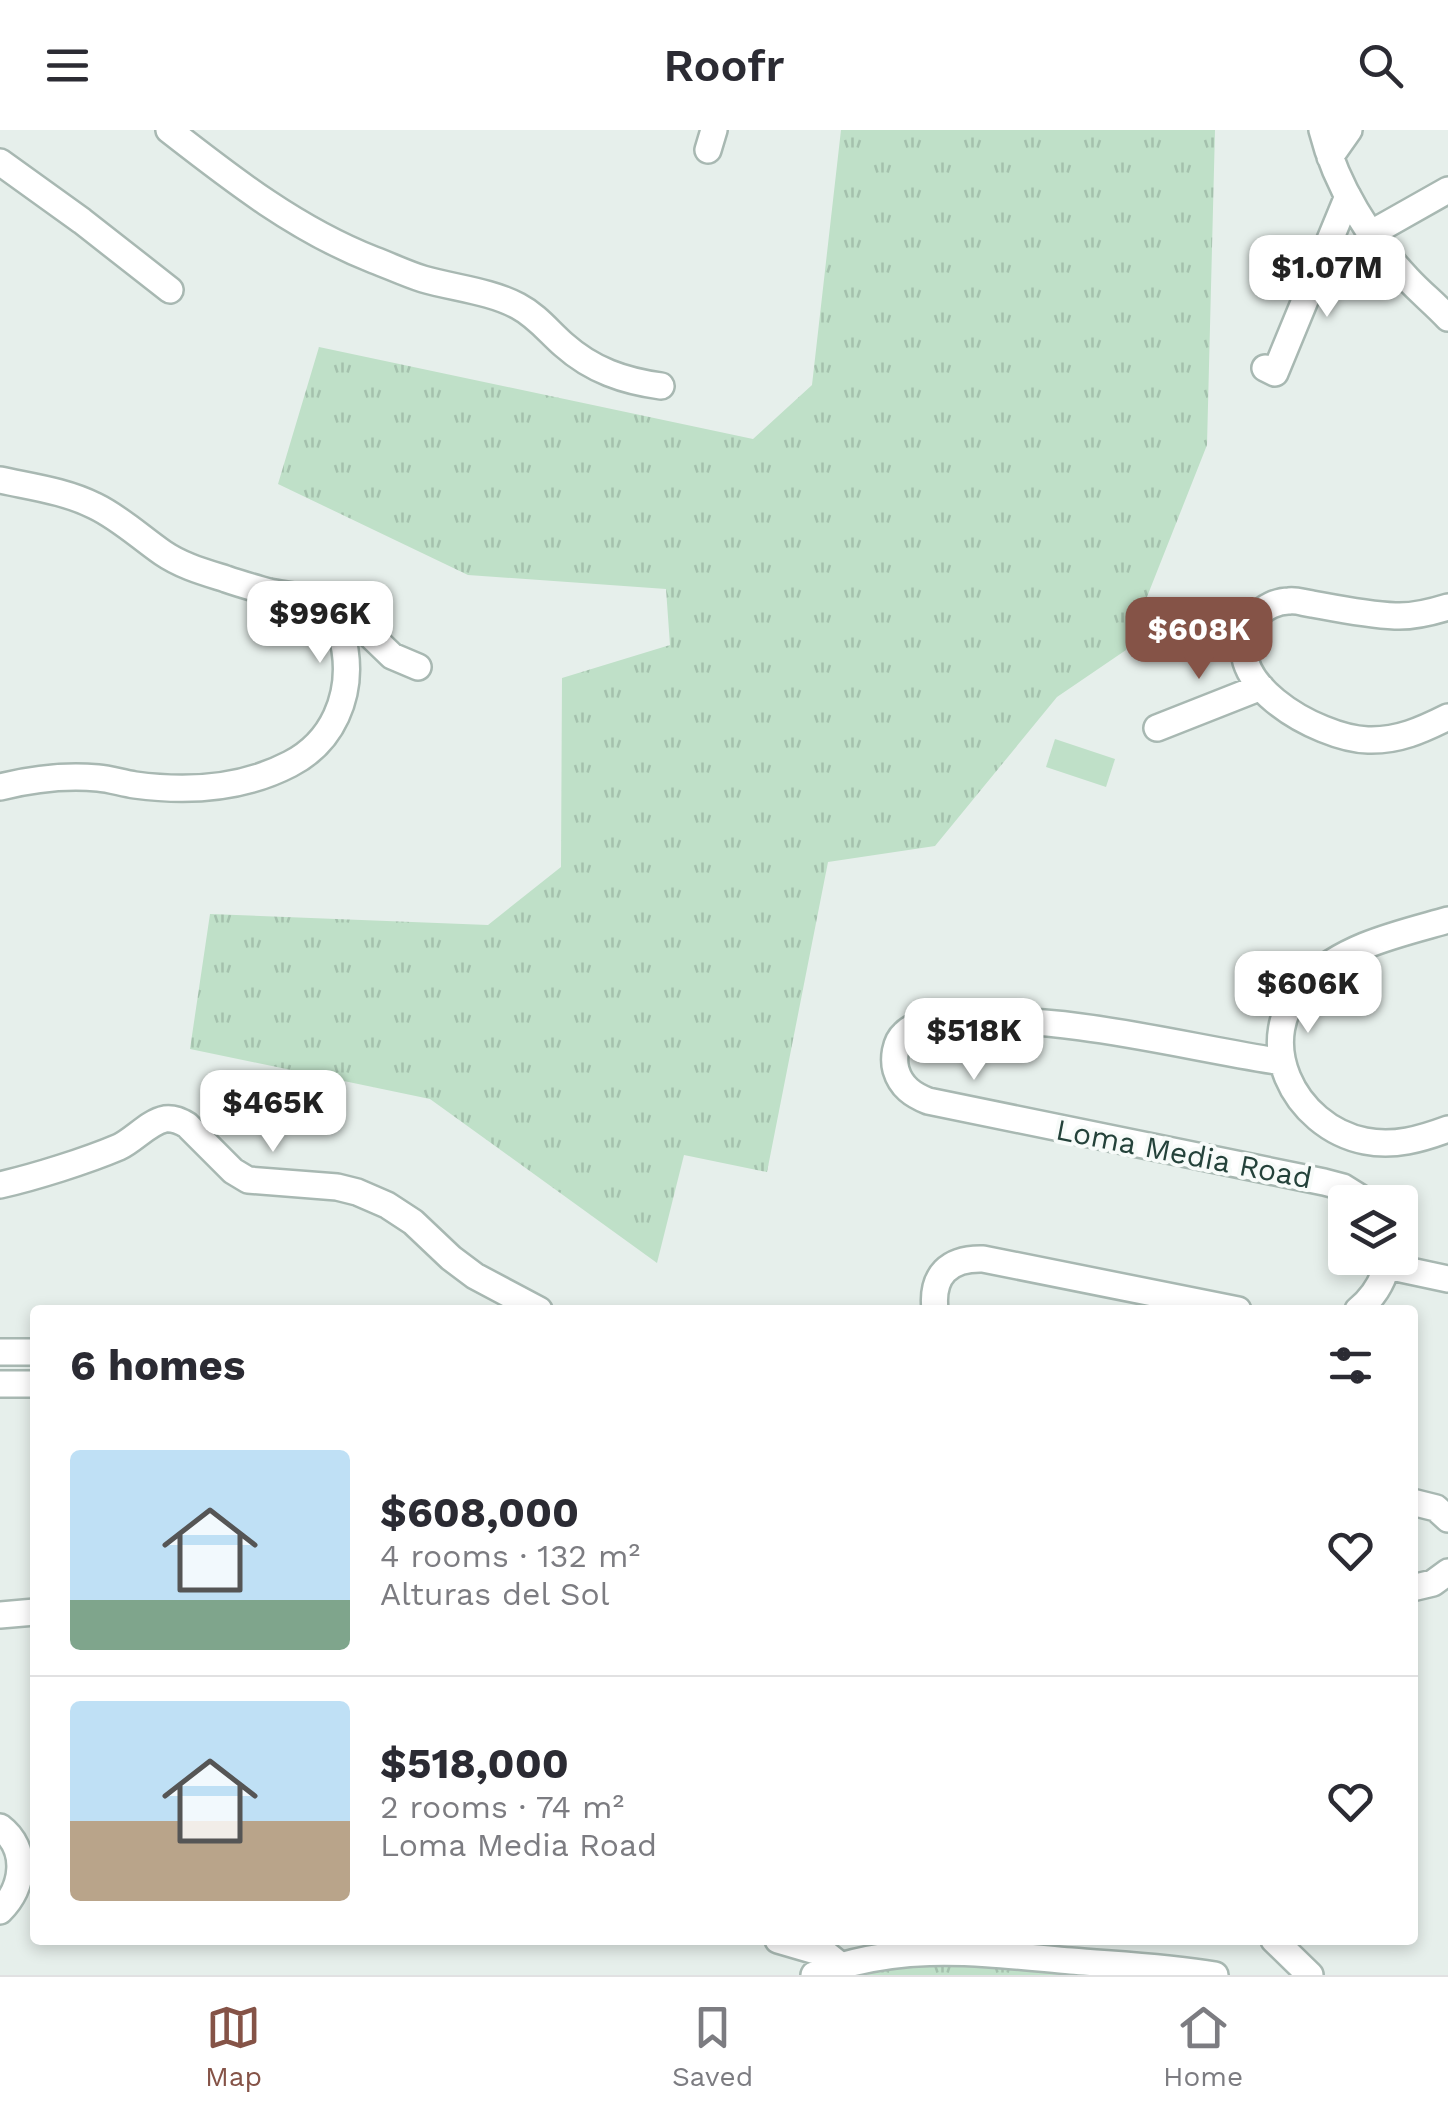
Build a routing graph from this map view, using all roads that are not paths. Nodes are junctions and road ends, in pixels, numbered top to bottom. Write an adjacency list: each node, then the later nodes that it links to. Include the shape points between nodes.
1 (169, 130): 12 (street, via 326,238 422,278 504,300 598,369)
2 (1322, 130): 4 (street)
3 (1349, 130): 4 (street)
4 (1330, 157): 7 (street)
5 (0, 162): 9 (street)
6 (1448, 190): 8 (street)
7 (1348, 196): 8 (street); 11 (street, via 1276,373)
8 (1370, 234): 10 (street)
9 (170, 290)
10 (1448, 318)
11 (1265, 368)
12 (660, 386)
13 (0, 480): 15 (street, via 76,497 178,562 317,602)
14 (1448, 607): 17 (street, via 1398,616 1297,601 1270,606 1250,626 1245,647 1248,668)
15 (331, 616): 16 (street, via 364,629 392,656); 20 (street, via 344,642 345,696 325,736 290,764 199,789 60,777)
16 (418, 667)
17 (1261, 687): 18 (street, via 1280,706 1340,736 1391,739); 19 (street)
18 (1448, 716)
19 (1157, 728)
20 (0, 787)
21 (1448, 920): 22 (street, via 1380,940 1324,967 1296,996 1282,1024)
22 (1282, 1062): 23 (street, via 1287,1081 1309,1108 1342,1134 1378,1144); 25 (street, Loma Media Road, via 1099,1028 1007,1019 920,1025 903,1034 895,1060 903,1085 928,1101)
23 (1448, 1128)
24 (0, 1185): 29 (street, via 114,1149 157,1122 178,1120 248,1180 337,1187 388,1205 475,1276)
25 (1335, 1185)
26 (1418, 1270): 28 (street)
27 (1383, 1275): 32 (street)
28 (1448, 1279)
29 (530, 1305)
30 (935, 1305): 31 (street, via 942,1273 967,1259)
31 (1213, 1305)
32 (1363, 1305)
33 (0, 1352): 34 (street)
34 (30, 1352)
35 (0, 1384): 36 (street)
36 (30, 1384)
37 (1418, 1504): 38 (street)
38 (1448, 1519)
39 (1448, 1572): 40 (street)
40 (1418, 1587)
41 (30, 1612): 42 (street)
42 (0, 1615)
43 (16, 1834): 44 (street, via 20,1876)
44 (0, 1911)
45 (795, 1945): 47 (street)
46 (1279, 1945): 50 (street)
47 (841, 1966): 48 (street); 49 (street, via 952,1950)
48 (814, 1975)
49 (1215, 1975)
50 (1310, 1975)

